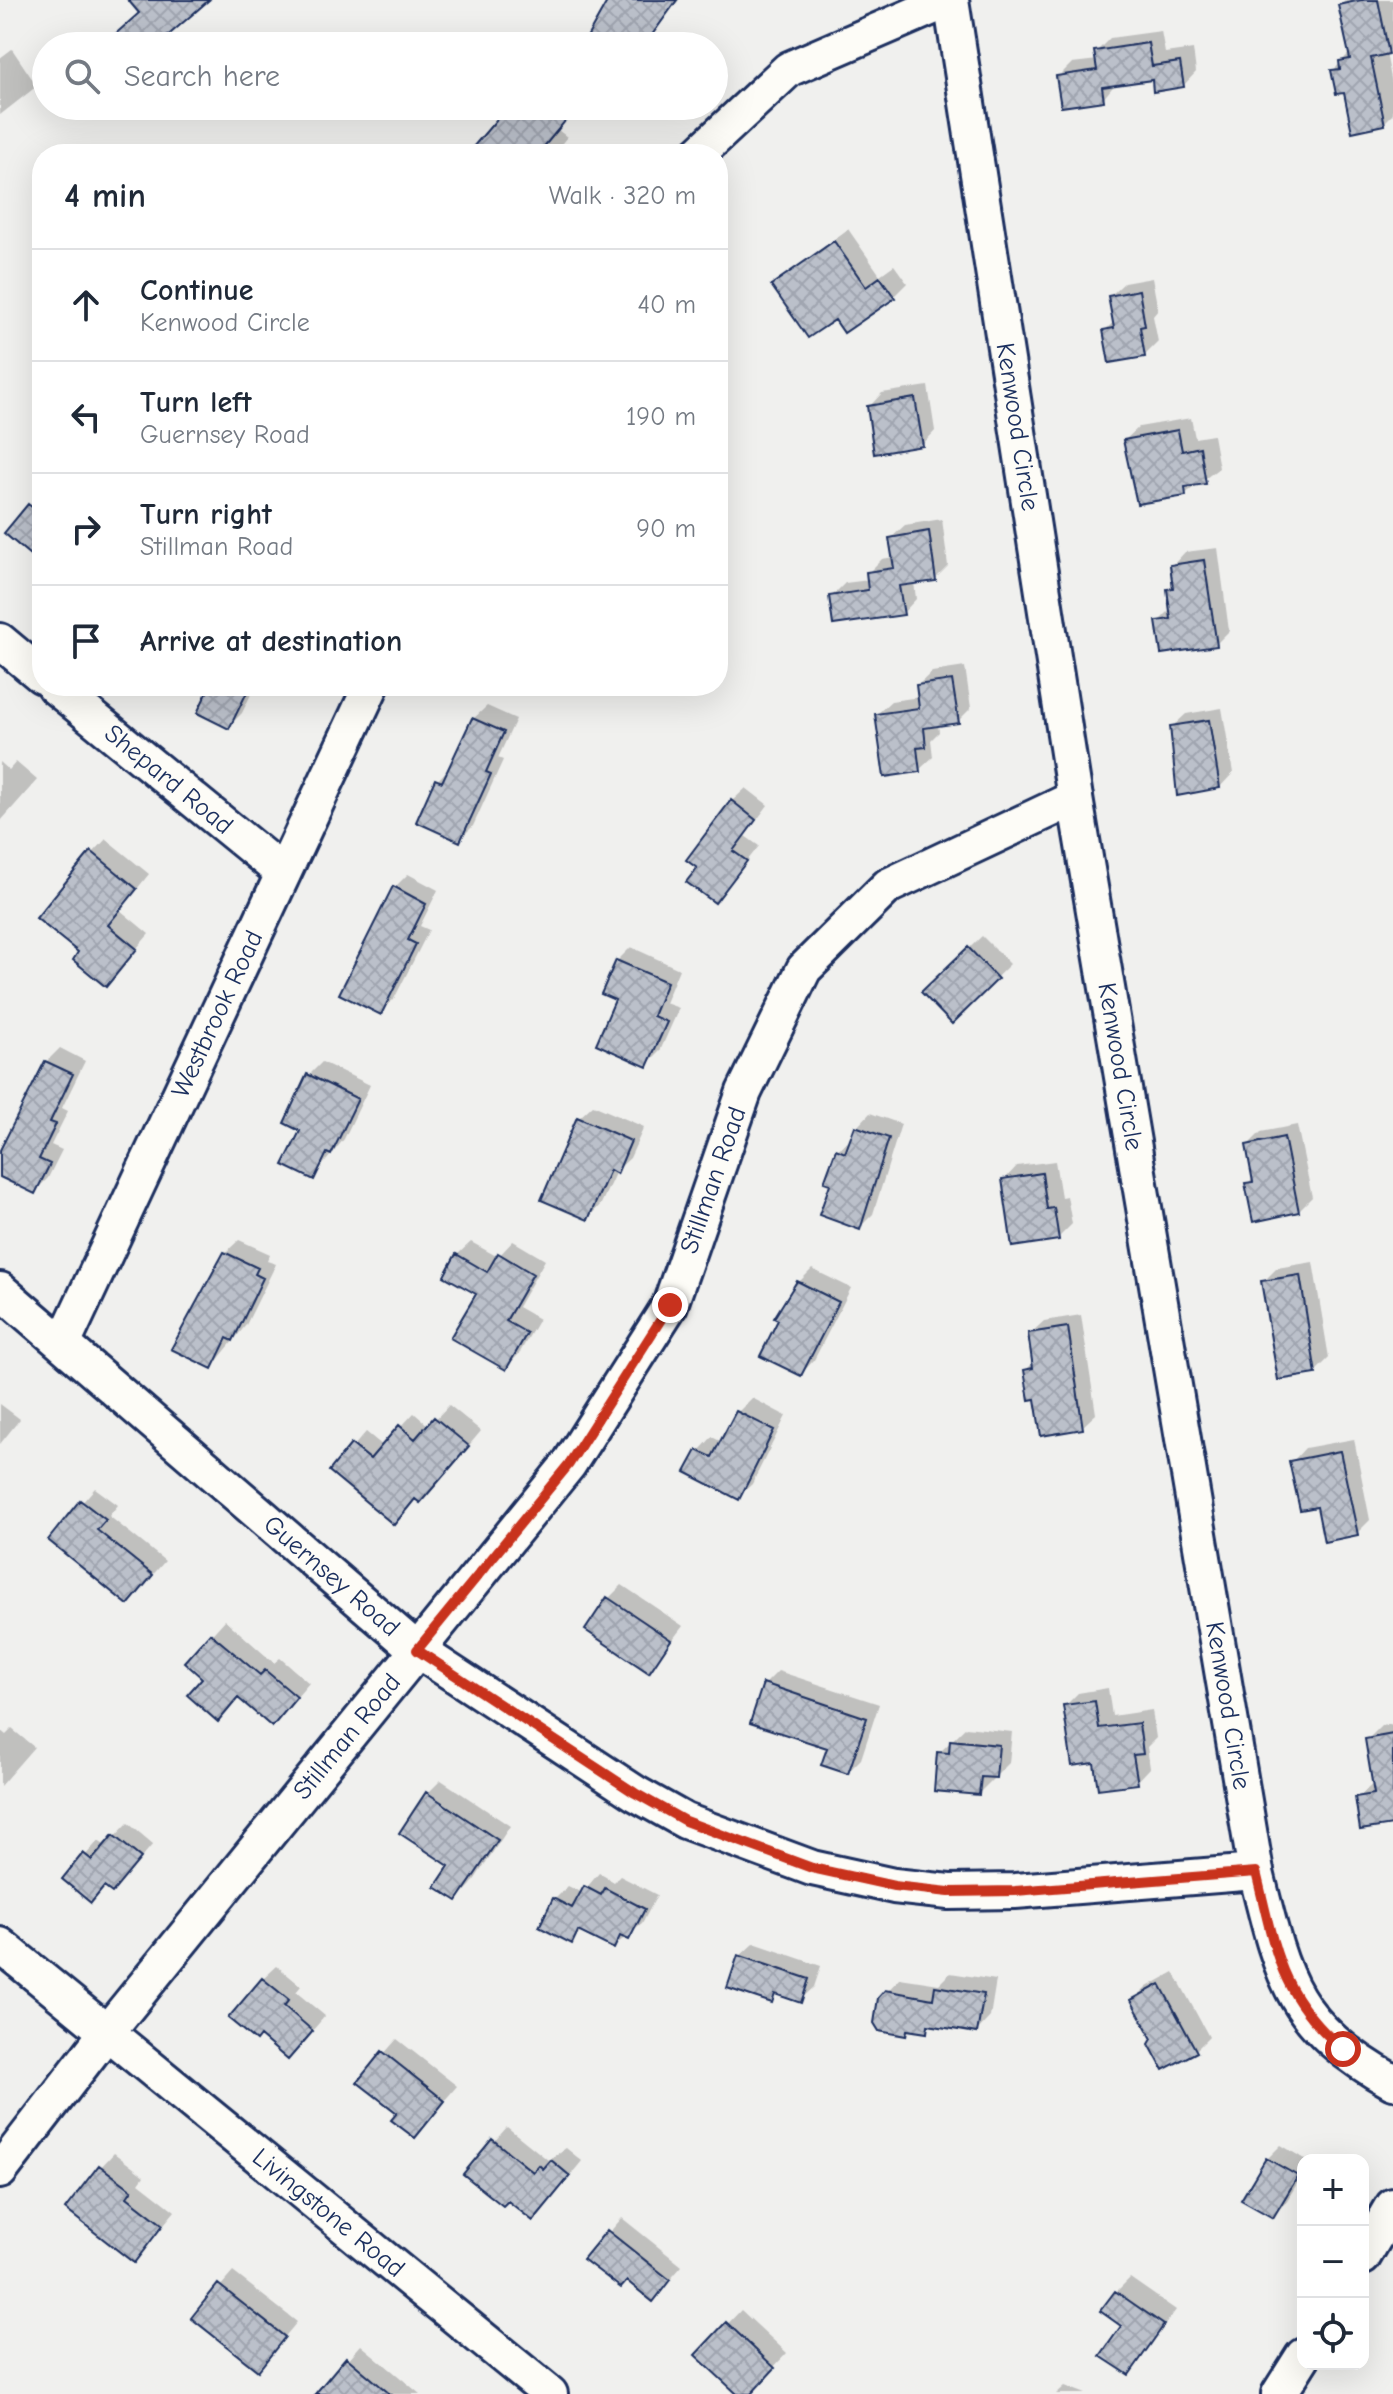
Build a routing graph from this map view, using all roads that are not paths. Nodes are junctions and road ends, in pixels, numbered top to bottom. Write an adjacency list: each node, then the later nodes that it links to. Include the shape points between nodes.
1 (950, 0): 2 (street, via 789,69); 7 (street, Kenwood Circle)
2 (709, 144)
3 (0, 641): 4 (street)
4 (32, 668)
5 (66, 696): 8 (street, Shepard Road)
6 (366, 696): 8 (street, Westbrook Road)
7 (1075, 798): 11 (street, Stillman Road, via 888,886 804,969 744,1092 670,1305 569,1464); 12 (street, Kenwood Circle)
8 (283, 873): 10 (street, Westbrook Road)
9 (0, 1290): 10 (street, Guernsey Road)
10 (64, 1342): 11 (street, Guernsey Road)
11 (417, 1650): 12 (street, Guernsey Road, via 685,1821 812,1868 949,1892); 14 (street, Stillman Road)
12 (1256, 1872): 15 (street, Kenwood Circle, via 1277,1958 1298,2005 1317,2028)
13 (0, 1945): 14 (street)
14 (107, 2032): 16 (street, Stillman Road); 20 (street, Livingstone Road)
15 (1393, 2082)
16 (0, 2171)
17 (1393, 2206): 18 (street)
18 (1369, 2247)
19 (1297, 2366): 21 (street)
20 (550, 2394)
21 (1279, 2394)

